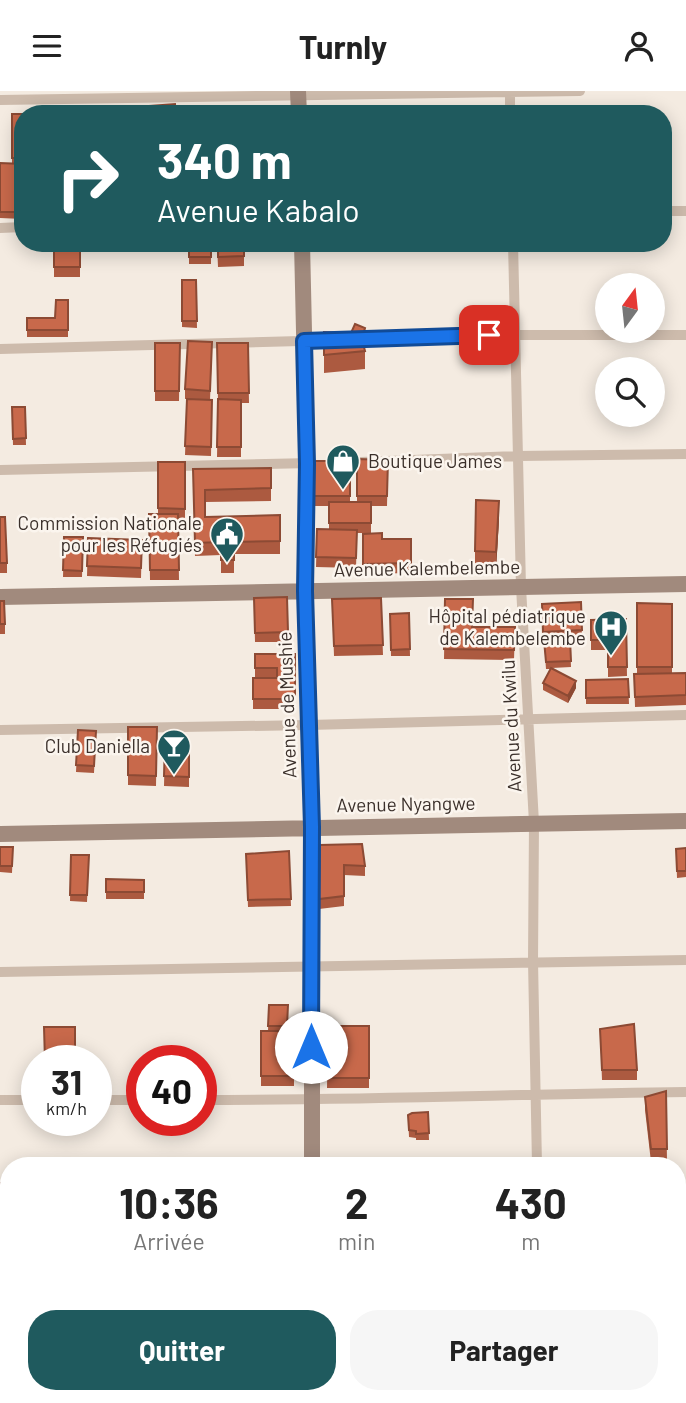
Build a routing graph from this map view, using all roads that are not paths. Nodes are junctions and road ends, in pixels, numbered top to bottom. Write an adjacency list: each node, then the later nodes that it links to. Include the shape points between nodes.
1 (580, 91): 2 (street)
2 (510, 92): 3 (street)
3 (298, 93): 4 (street)
4 (0, 100)
5 (302, 252): 9 (street, Avenue de Mushie)
6 (513, 252): 7 (street, Avenue du Kwilu)
7 (516, 335): 8 (street); 9 (street); 12 (street, Avenue du Kwilu)
8 (686, 335)
9 (304, 341): 10 (street); 13 (street, Avenue de Mushie)
10 (0, 349)
11 (686, 454): 12 (street)
12 (518, 457): 13 (street); 16 (street, Avenue du Kwilu)
13 (307, 464): 14 (street); 17 (street, Avenue de Mushie)
14 (0, 470)
15 (686, 584): 16 (street, Avenue Kalembelembe)
16 (521, 587): 17 (street, Avenue Kalembelembe); 20 (street, Avenue du Kwilu)
17 (305, 591): 18 (street, Avenue Kalembelembe); 21 (street, Avenue de Mushie)
18 (0, 597)
19 (686, 715): 20 (street)
20 (528, 718): 21 (street); 24 (street, Avenue du Kwilu)
21 (309, 725): 22 (street); 25 (street, Avenue de Mushie)
22 (0, 730)
23 (686, 821): 24 (street, Avenue Nyangwe)
24 (534, 823): 25 (street, Avenue Nyangwe); 28 (street, Avenue du Kwilu)
25 (312, 827): 26 (street, Avenue Nyangwe); 29 (street, Avenue de Mushie)
26 (0, 834)
27 (686, 960): 28 (street)
28 (533, 961): 29 (street); 32 (street, Avenue du Kwilu)
29 (312, 967): 30 (street); 36 (street, Avenue de Mushie)
30 (0, 972)
31 (686, 1092): 32 (street)
32 (535, 1094): 36 (street); 38 (street, Avenue du Kwilu)
33 (0, 1100): 34 (street)
34 (21, 1100)
35 (217, 1100): 36 (street)
36 (311, 1100): 37 (street, Avenue de Mushie)
37 (312, 1157)
38 (537, 1157)

